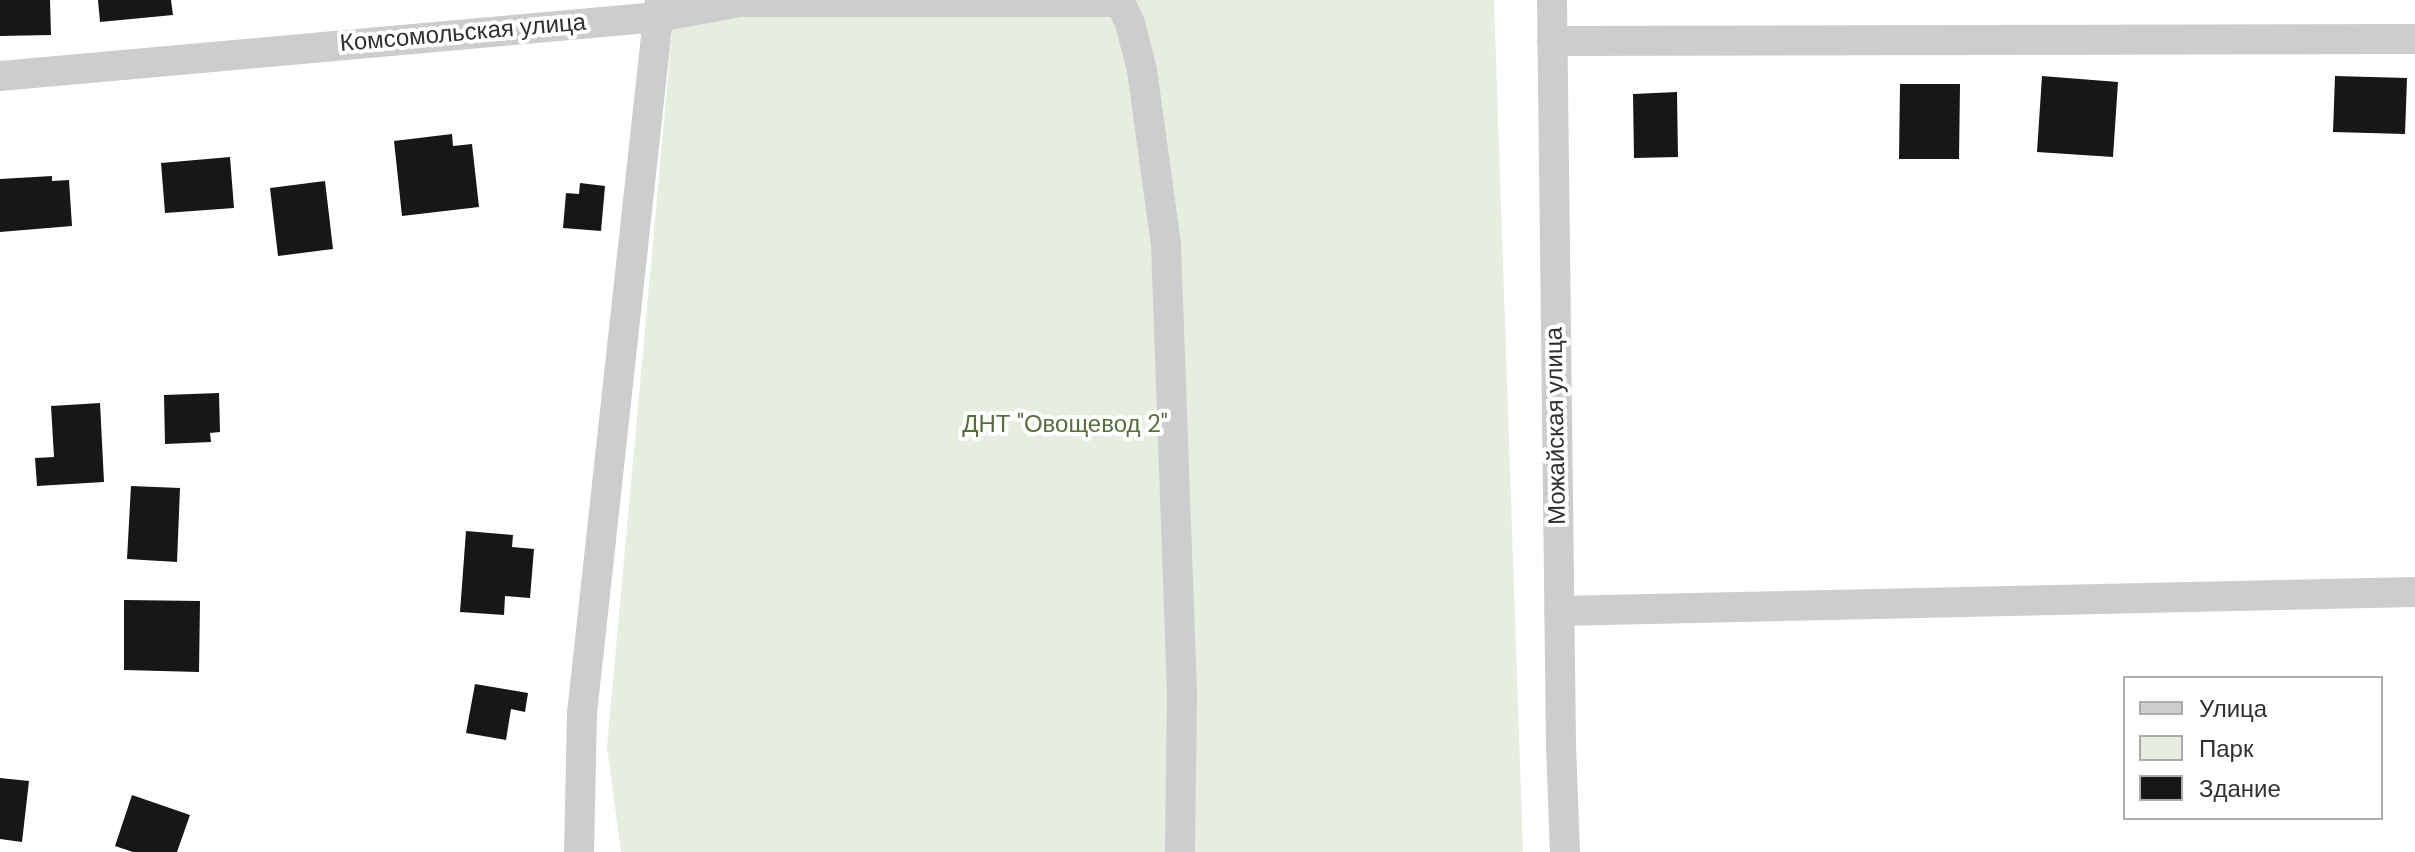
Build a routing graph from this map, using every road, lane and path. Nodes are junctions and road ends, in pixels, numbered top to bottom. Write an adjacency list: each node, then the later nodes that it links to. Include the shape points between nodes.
1 (1552, 0): 5 (street, Можайская улица)
2 (1119, 1): 3 (street, Комсомольская улица, via 740,2); 10 (street, via 1142,70 1166,245 1182,693)
3 (659, 8): 6 (street, Комсомольская улица); 9 (street, via 582,713)
4 (2415, 39): 5 (street)
5 (1552, 41): 8 (street, Можайская улица)
6 (0, 76)
7 (2415, 592): 8 (street)
8 (1559, 611): 11 (street, Можайская улица)
9 (579, 852)
10 (1180, 852)
11 (1565, 852)

